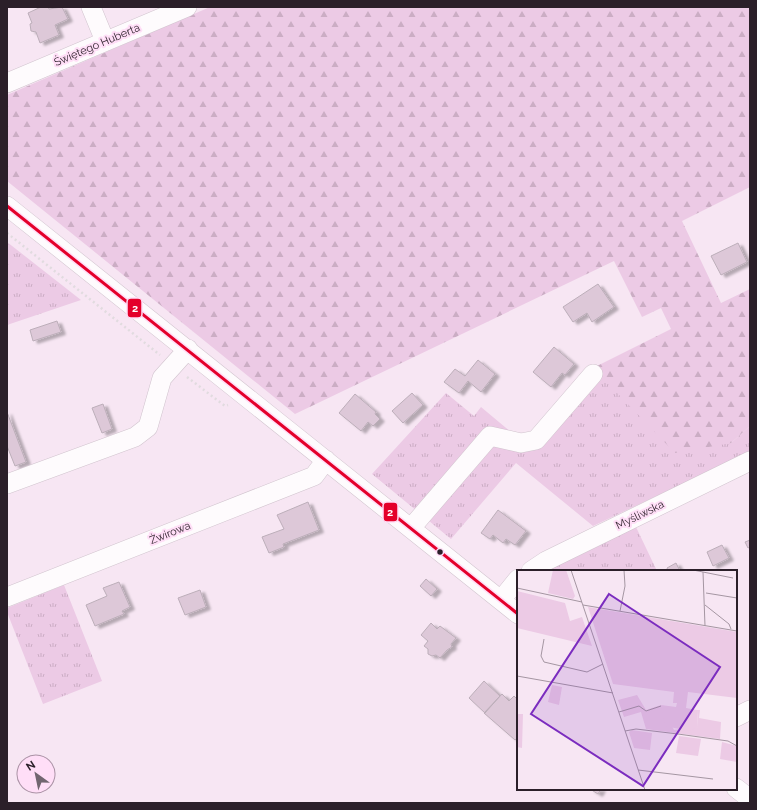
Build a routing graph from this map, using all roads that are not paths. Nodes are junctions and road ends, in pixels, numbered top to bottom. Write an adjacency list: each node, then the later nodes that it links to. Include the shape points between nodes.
1 (91, 7): 3 (street)
2 (187, 7): 3 (street, Świętego Huberta)
3 (105, 41): 4 (street, Świętego Huberta)
4 (7, 83)
5 (7, 206): 6 (street)
6 (188, 349): 8 (street); 10 (street, via 162,378 148,427 136,437)
7 (593, 374): 11 (street, via 536,440 521,443 490,436)
8 (326, 460): 11 (street); 14 (street, Żwirowa, via 314,476)
9 (750, 461): 12 (street, Myśliwska)
10 (7, 484)
11 (411, 528): 15 (street)
12 (532, 570)
13 (517, 581): 15 (street)
14 (7, 597)
15 (501, 600): 16 (street)
16 (517, 613)
17 (750, 710): 18 (street)
18 (737, 716)
19 (737, 789): 20 (street)
20 (750, 799)

